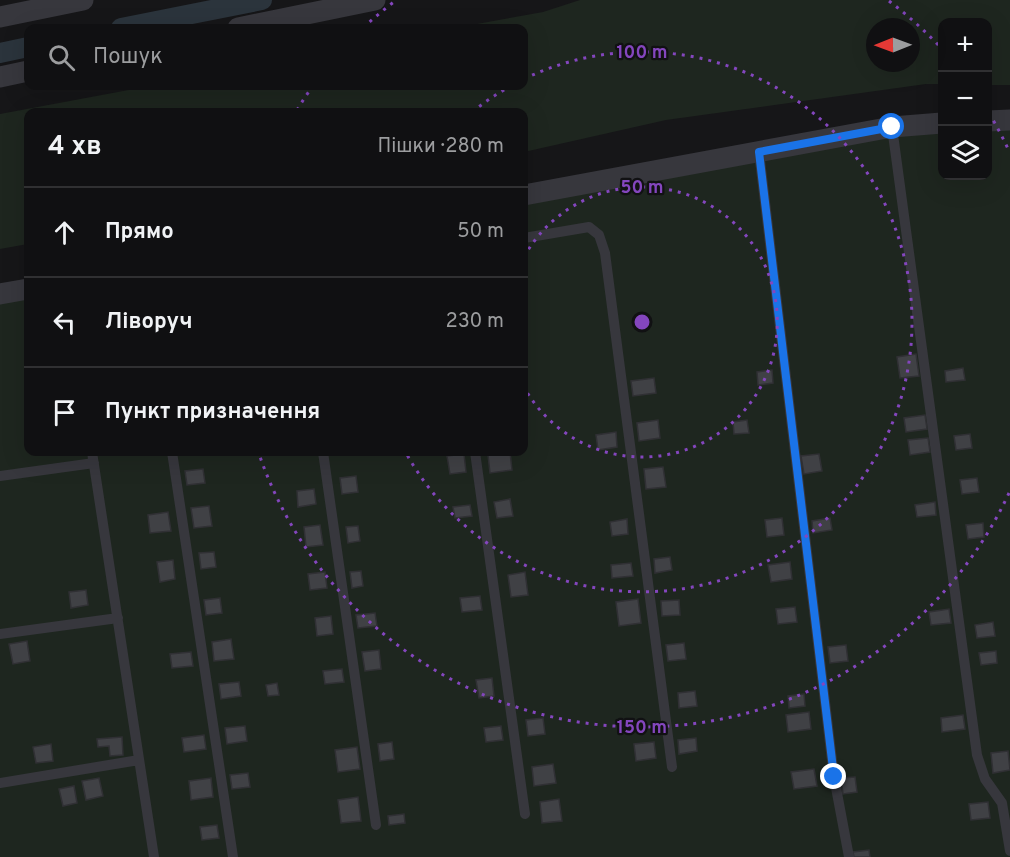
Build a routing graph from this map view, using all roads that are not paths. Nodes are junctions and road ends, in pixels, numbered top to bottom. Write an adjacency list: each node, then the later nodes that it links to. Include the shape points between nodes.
1 (83, 0): 3 (street)
2 (375, 0): 4 (street)
3 (0, 17)
4 (258, 24)
5 (24, 72): 6 (street)
6 (0, 77)
7 (1010, 120): 8 (street)
8 (992, 121)
9 (938, 123): 10 (street)
10 (892, 127): 11 (street); 29 (lane, via 977,755 985,779 1002,803)
11 (759, 152): 12 (street); 32 (lane, via 833,765)
12 (528, 194)
13 (528, 237): 25 (lane, via 589,227 599,235 605,253)
14 (24, 290): 15 (street)
15 (0, 294)
16 (93, 456): 20 (lane)
17 (173, 456): 31 (lane)
18 (324, 456): 28 (lane)
19 (476, 456): 27 (lane)
20 (94, 463): 21 (lane); 22 (lane)
21 (0, 476)
22 (118, 618): 23 (lane); 24 (lane)
23 (0, 634)
24 (139, 760): 26 (lane); 30 (lane)
25 (672, 767)
26 (0, 783)
27 (525, 814)
28 (376, 825)
29 (1010, 851)
30 (154, 857)
31 (233, 857)
32 (849, 857)

